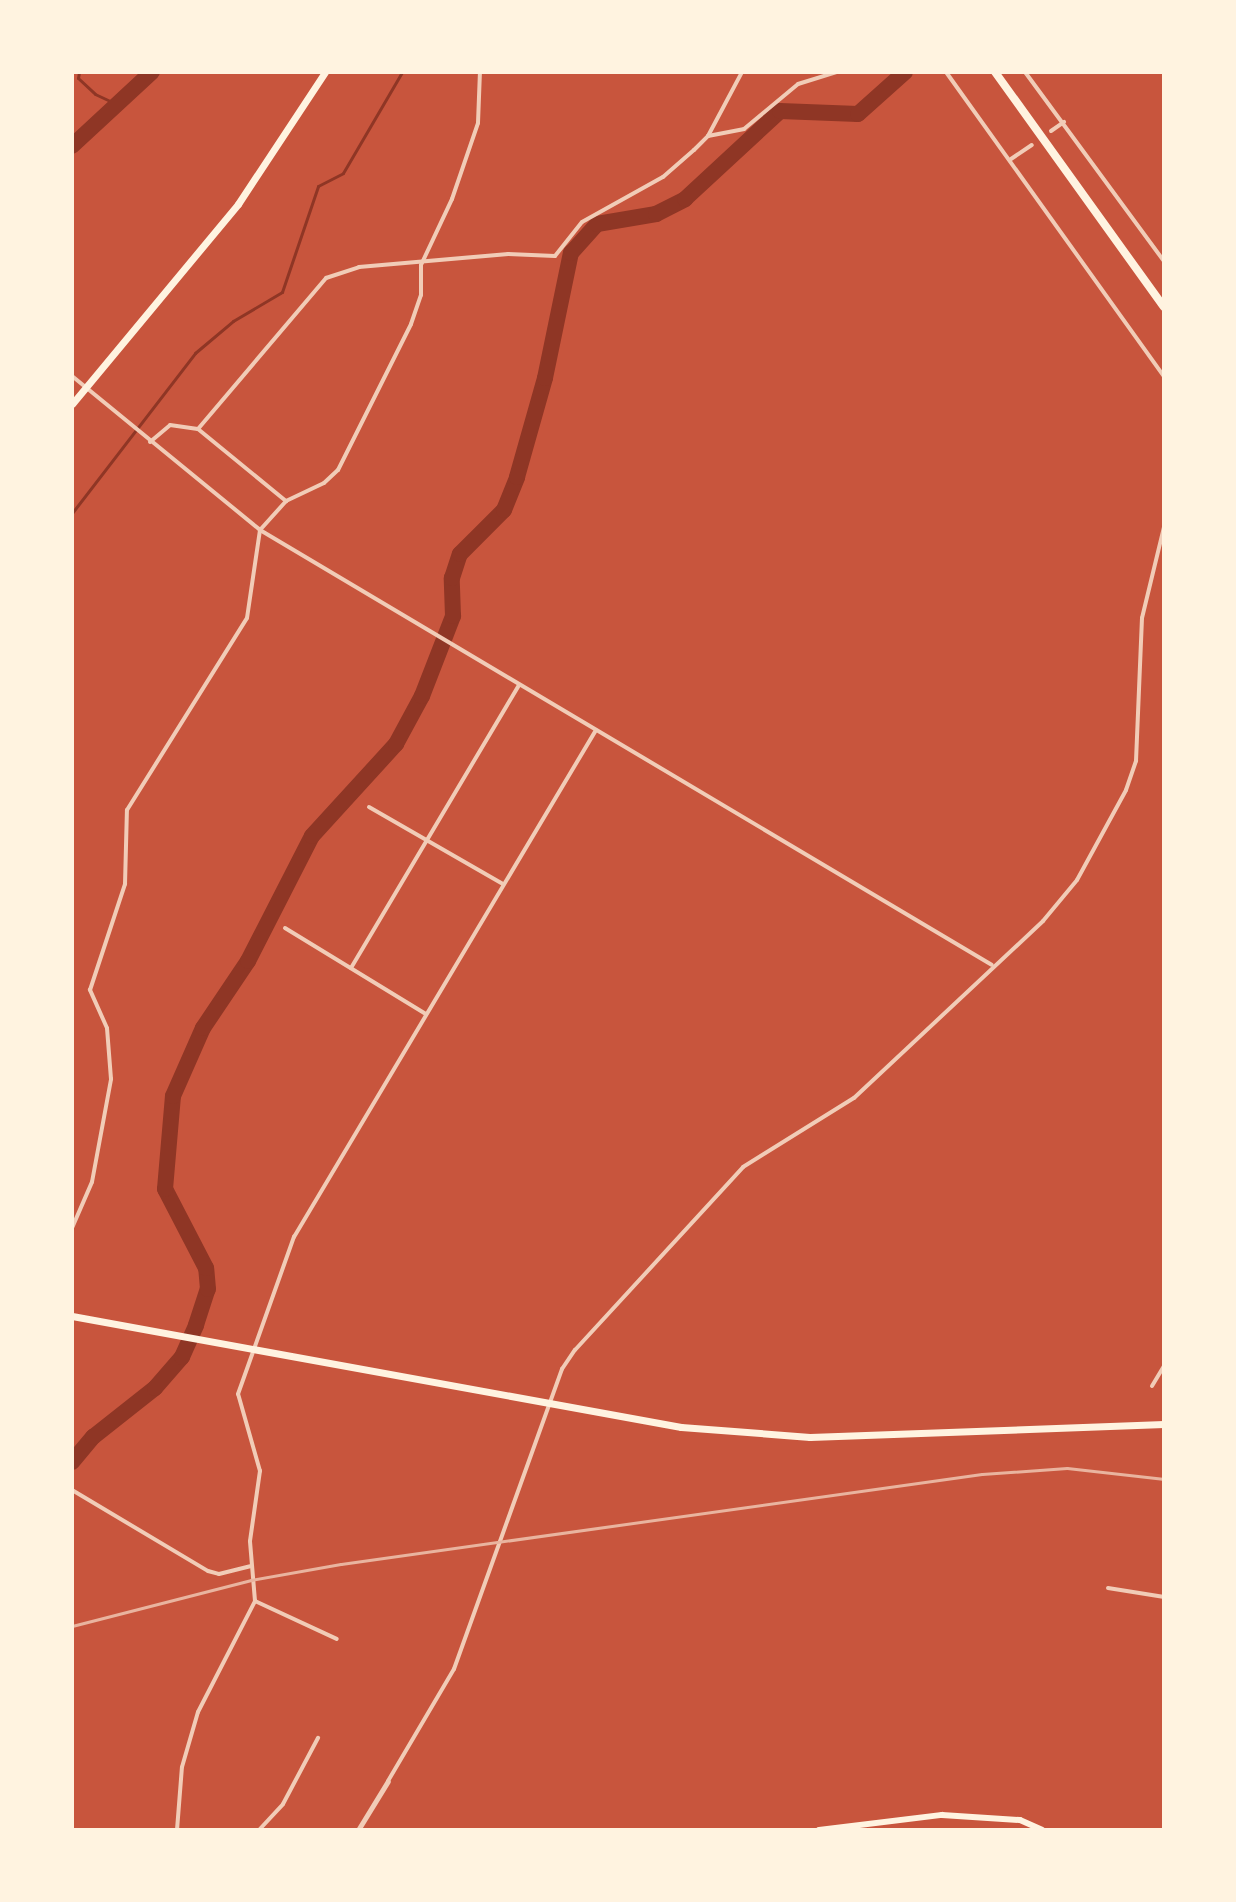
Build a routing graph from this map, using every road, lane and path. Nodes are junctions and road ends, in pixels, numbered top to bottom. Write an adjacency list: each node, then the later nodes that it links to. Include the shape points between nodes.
1 (325, 72): 18 (main road, via 238,204)
2 (480, 72): 14 (street, via 478,123 452,199)
3 (742, 72): 10 (street)
4 (837, 72): 10 (street, via 798,84 744,129)
5 (946, 72): 12 (street)
6 (995, 72): 15 (highway)
7 (1025, 72): 8 (street)
8 (1064, 122): 9 (street); 13 (street)
9 (1051, 131)
10 (708, 136): 14 (street, via 663,177 582,222 555,256 508,254)
11 (1032, 145): 12 (street)
12 (1011, 159): 17 (street)
13 (1164, 261)
14 (421, 265): 20 (street, via 359,267 326,278); 22 (street, via 421,295 411,324 349,452 324,483)
15 (1164, 307)
16 (72, 376): 18 (street)
17 (1164, 377)
18 (86, 388): 19 (main road); 21 (street)
19 (72, 404)
20 (198, 429): 21 (street, via 170,425); 22 (street)
21 (150, 442): 24 (street)
22 (286, 501): 24 (street)
23 (1164, 527): 31 (street, via 1142,618 1136,761 1126,790 1064,899)
24 (260, 530): 25 (street); 34 (street, via 247,618 127,810 125,884 90,990 107,1028 111,1079 92,1182)
25 (519, 685): 26 (street); 28 (street)
26 (596, 730): 29 (street); 31 (street)
27 (369, 807): 28 (street)
28 (428, 841): 29 (street); 32 (street)
29 (503, 884): 33 (street)
30 (285, 928): 32 (street)
31 (992, 965): 39 (street, via 854,1098 732,1178 575,1350)
32 (351, 968): 33 (street)
33 (426, 1014): 36 (street, via 294,1237)
34 (72, 1228)
35 (72, 1316): 36 (main road)
36 (256, 1352): 39 (main road); 42 (street, via 248,1360 238,1394 260,1471)
37 (1164, 1366): 38 (street)
38 (1152, 1386)
39 (550, 1404): 40 (main road, via 681,1427 810,1437); 48 (street, via 454,1669)
40 (1164, 1424)
41 (72, 1490): 42 (street, via 208,1571 219,1574)
42 (250, 1566): 45 (street)
43 (1108, 1588): 44 (street)
44 (1164, 1597)
45 (255, 1601): 46 (street); 49 (street, via 198,1712 182,1767)
46 (337, 1639)
47 (318, 1738): 50 (street, via 283,1804)
48 (388, 1781): 51 (street)
49 (177, 1830)
50 (259, 1830)
51 (358, 1830)
52 (819, 1830): 53 (main road, via 942,1815 1020,1820)
53 (1042, 1830)

